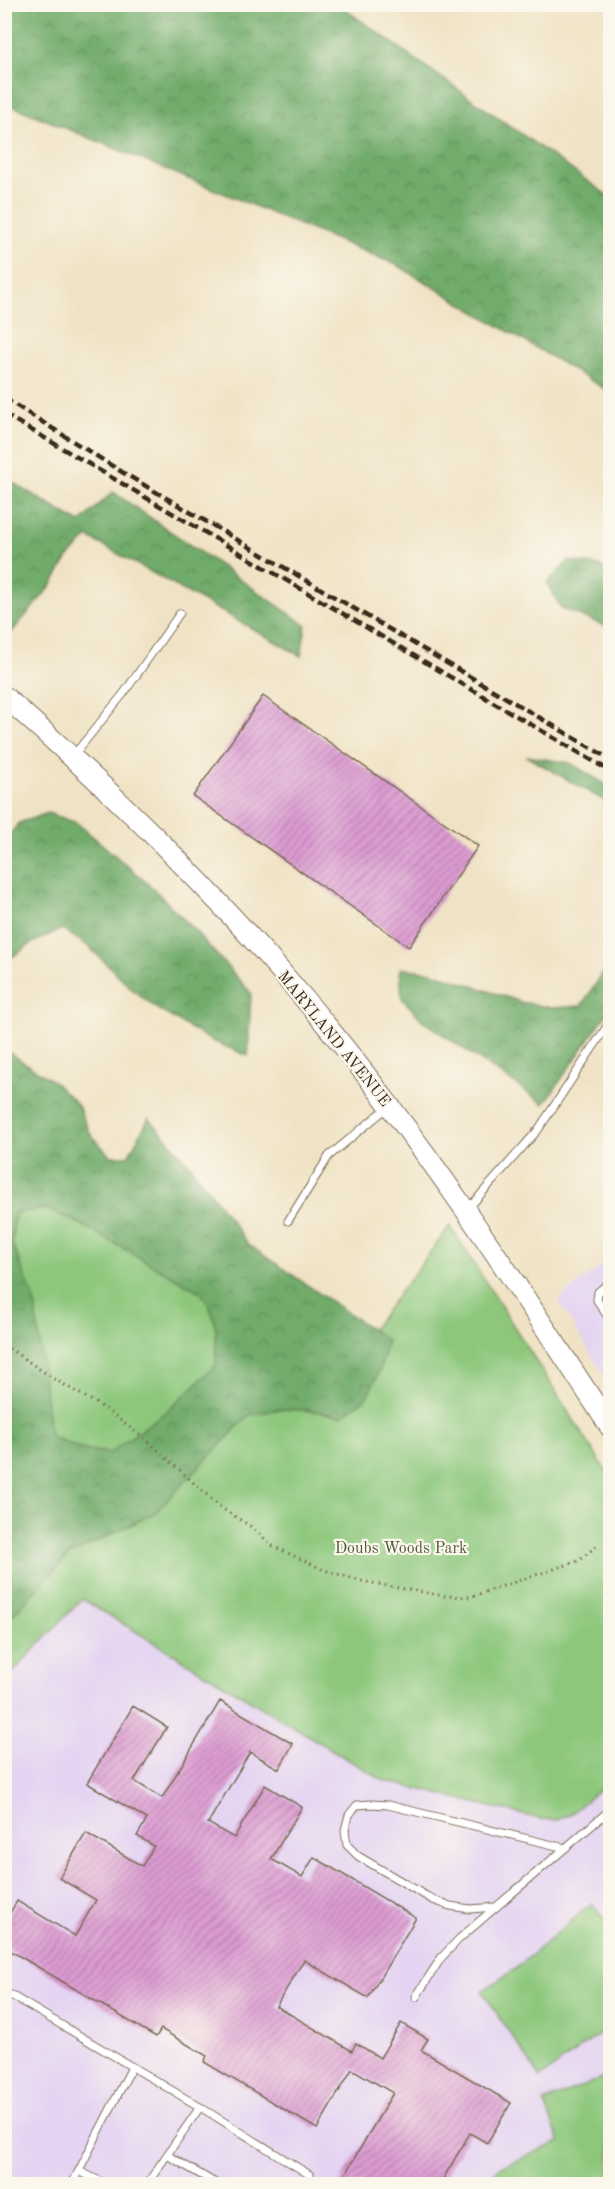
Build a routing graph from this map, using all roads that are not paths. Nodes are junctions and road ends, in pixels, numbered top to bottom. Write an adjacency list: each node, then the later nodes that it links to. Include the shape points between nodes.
1 (180, 613): 3 (lane, via 124,693)
2 (4, 696): 3 (main road, MARYLAND AVENUE)
3 (73, 756): 5 (main road, MARYLAND AVENUE, via 196,878 302,994)
4 (610, 1022): 6 (lane, via 538,1130)
5 (390, 1106): 6 (main road, MARYLAND AVENUE); 7 (lane, via 329,1156)
6 (467, 1210): 10 (main road, MARYLAND AVENUE)
7 (288, 1221)
8 (610, 1282): 9 (lane, via 597,1292 597,1300)
9 (610, 1320)
10 (610, 1427)
11 (610, 1810): 12 (lane)
12 (565, 1848): 13 (lane); 13 (lane, via 388,1805 357,1805 349,1815 347,1845 358,1857 433,1900 470,1909)
13 (496, 1907): 15 (lane, via 441,1958)
14 (4, 1991): 16 (lane)
15 (416, 1997)
16 (132, 2067): 17 (lane); 19 (lane)
17 (200, 2107): 18 (lane); 24 (lane, via 310,2175)
18 (167, 2156): 22 (lane); 23 (lane)
19 (79, 2171): 20 (lane); 21 (lane)
20 (72, 2184)
21 (106, 2184)
22 (147, 2184)
23 (217, 2184)
24 (313, 2184)

